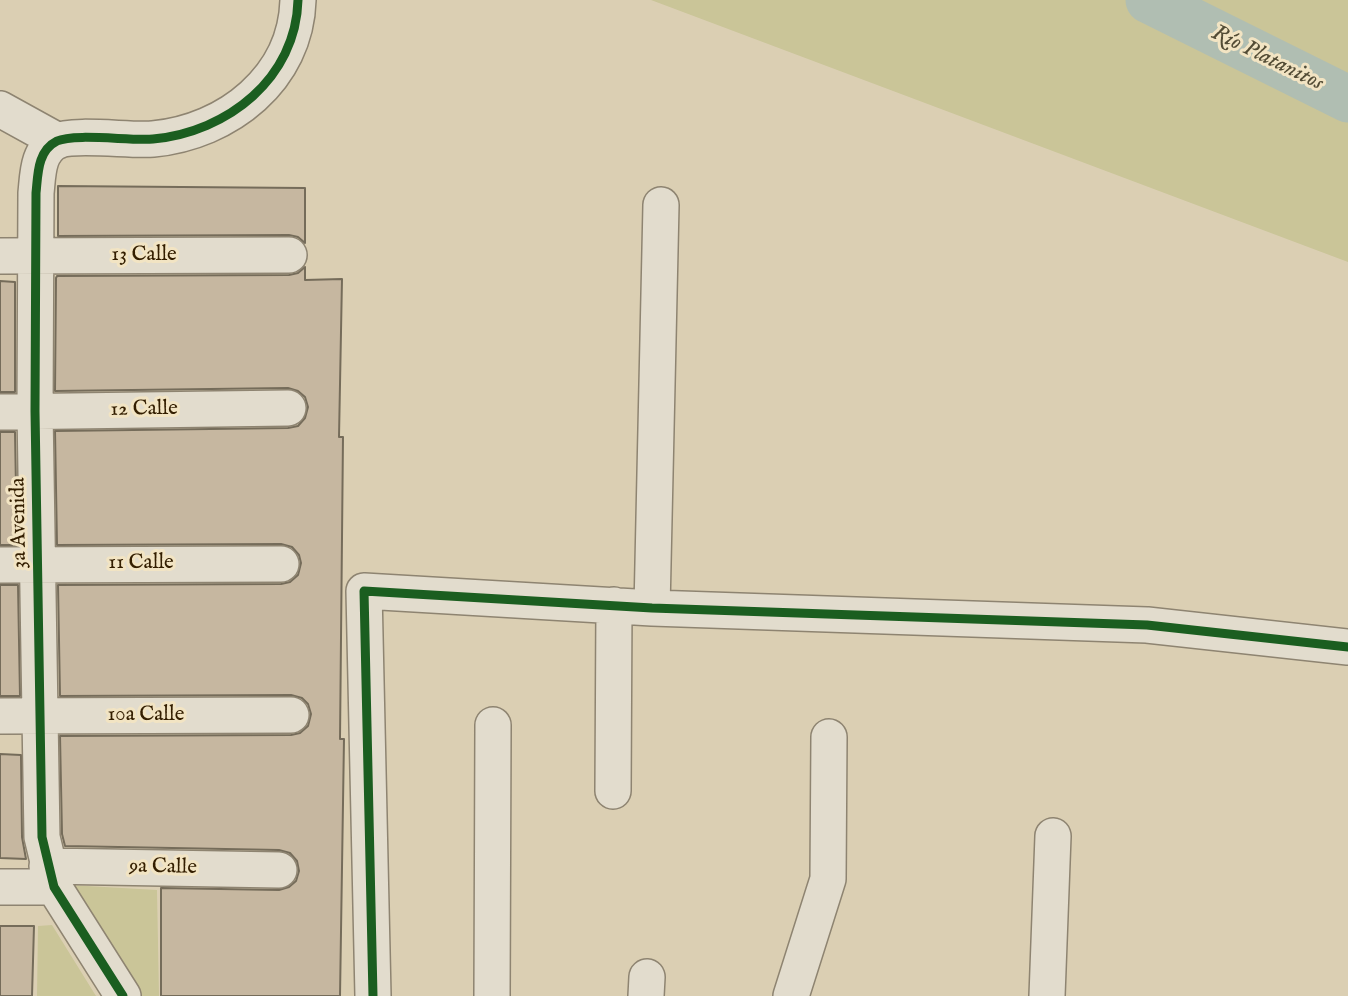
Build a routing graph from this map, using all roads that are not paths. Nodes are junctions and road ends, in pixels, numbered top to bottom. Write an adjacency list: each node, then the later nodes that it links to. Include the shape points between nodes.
1 (298, 0): 3 (street, via 298,20 280,63 250,100 222,119 192,132 154,139)
2 (0, 110): 3 (street)
3 (58, 141): 7 (street, 3a Avenida, via 39,162)
4 (661, 205): 15 (street)
5 (289, 255): 7 (street, 13 Calle)
6 (0, 256): 7 (street, 13 Calle)
7 (37, 256): 9 (street, 3a Avenida)
8 (288, 408): 9 (street, 12 Calle)
9 (35, 411): 10 (street, 12 Calle); 13 (street, 3a Avenida)
10 (0, 412)
11 (281, 564): 13 (street, 11 Calle)
12 (0, 565): 13 (street, 11 Calle)
13 (39, 565): 19 (street, 3a Avenida)
14 (614, 605): 15 (street); 22 (street); 28 (street, via 363,591)
15 (652, 608): 16 (street, via 1147,625)
16 (1348, 647)
17 (291, 715): 19 (street, 10a Calle)
18 (0, 716): 19 (street, 10a Calle)
19 (41, 716): 25 (street, 3a Avenida, via 42,837)
20 (493, 725): 29 (street)
21 (830, 737): 30 (street, via 828,879)
22 (613, 791)
23 (1053, 836): 31 (street)
24 (279, 870): 25 (street, 9a Calle)
25 (50, 877): 26 (street, 9a Calle); 27 (street, 3a Avenida)
26 (0, 887)
27 (123, 996)
28 (373, 996)
29 (492, 996)
30 (790, 996)
31 (1047, 996)

